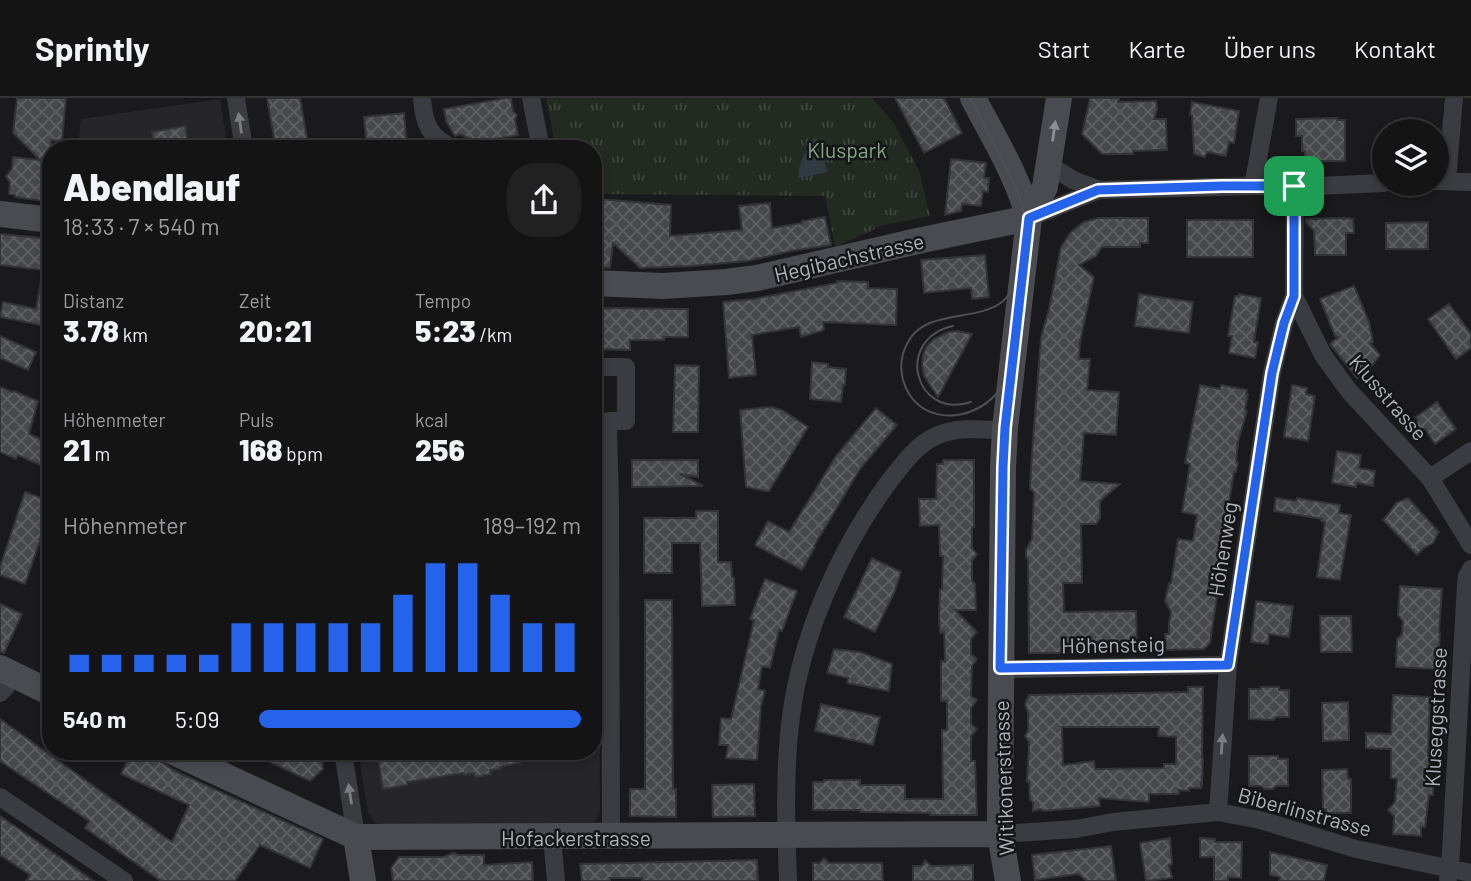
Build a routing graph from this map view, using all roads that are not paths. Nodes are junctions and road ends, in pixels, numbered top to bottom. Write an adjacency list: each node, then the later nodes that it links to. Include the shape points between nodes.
1 (236, 98): 9 (street, one-way to 1)
2 (422, 98): 10 (street, via 428,128)
3 (531, 98): 11 (street)
4 (973, 98): 20 (main road, via 1012,172)
5 (1059, 98): 12 (main road, one-way to 5)
6 (1269, 98): 16 (street)
7 (1454, 98): 8 (street)
8 (1449, 133)
9 (243, 140)
10 (439, 140)
11 (534, 140)
12 (1049, 165): 18 (street, Hegibachstrasse); 20 (main road, via 1045,187)
13 (1449, 181): 14 (street)
14 (1471, 182)
15 (1372, 183): 17 (street, Hegibachstrasse)
16 (1253, 186): 17 (street, Hegibachstrasse); 18 (street, Hegibachstrasse)
17 (1294, 186): 23 (street, Klusstrasse)
18 (1098, 190): 20 (street, Hegibachstrasse)
19 (0, 214): 21 (main road)
20 (1029, 218): 22 (main road, Hegibachstrasse, via 757,278 663,286); 26 (main road, Witikonerstrasse)
21 (42, 219)
22 (602, 283)
23 (1294, 296): 29 (street, Klusstrasse, via 1323,355 1349,391); 32 (street, Höhenweg, via 1272,373)
24 (602, 367): 25 (street, via 626,367 626,421)
25 (602, 425)
26 (1005, 431): 33 (main road, Witikonerstrasse); 42 (street, via 966,429 925,442 867,514 842,559 817,616 797,682 787,766)
27 (602, 435): 44 (street, via 610,505)
28 (1471, 451): 29 (street)
29 (1430, 478): 30 (street, Klusstrasse)
30 (1471, 545)
31 (1471, 569): 46 (street, Kluseggstrasse, via 1465,595)
32 (1228, 665): 33 (street, Höhensteig); 39 (street, Höhenweg, one-way to 32)
33 (1000, 668): 40 (main road, Witikonerstrasse)
34 (4, 678): 35 (main road)
35 (42, 690)
36 (190, 760): 43 (main road, Hofackerstrasse)
37 (344, 760): 43 (street, one-way to 37)
38 (0, 797): 47 (street)
39 (1218, 812): 40 (street, Biberlinstrasse); 46 (street, Biberlinstrasse)
40 (1000, 835): 42 (main road, Hofackerstrasse); 51 (main road, Witikonerstrasse)
41 (552, 836): 43 (main road, Hofackerstrasse); 44 (main road, Hofackerstrasse); 49 (street)
42 (787, 836): 44 (main road, Hofackerstrasse); 50 (street)
43 (356, 837): 48 (main road)
44 (611, 837)
45 (1471, 873): 46 (street, Biberlinstrasse)
46 (1448, 875)
47 (124, 881)
48 (363, 881)
49 (556, 881)
50 (788, 881)
51 (1008, 881)

